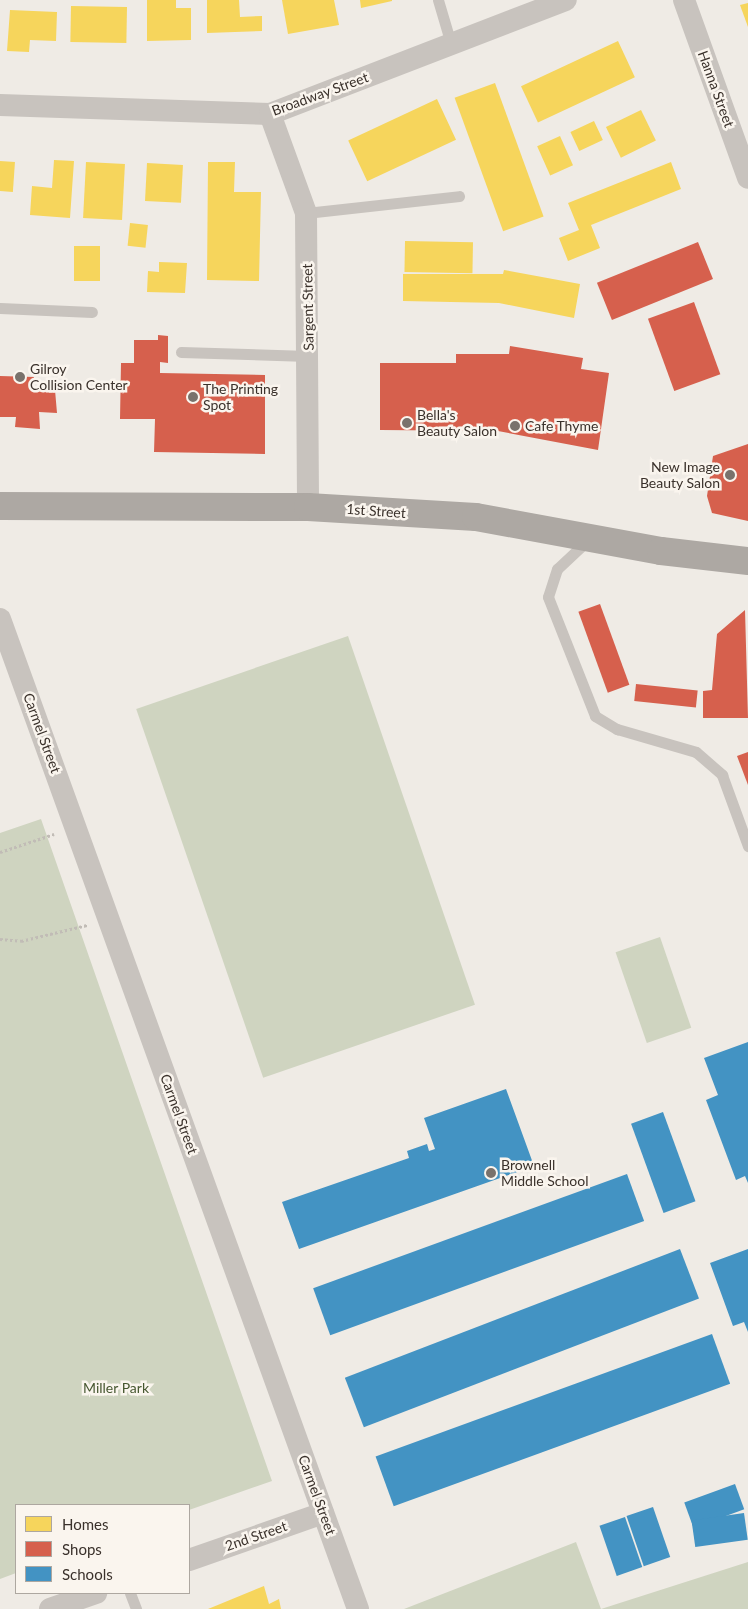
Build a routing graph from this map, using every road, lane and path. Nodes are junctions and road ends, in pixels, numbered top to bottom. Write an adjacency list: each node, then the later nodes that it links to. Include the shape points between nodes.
1 (438, 0): 4 (lane)
2 (566, 0): 4 (street, Broadway Street)
3 (684, 0): 7 (street, Hanna Street)
4 (451, 44): 6 (street, Broadway Street)
5 (0, 105): 6 (street, Broadway Street)
6 (270, 114): 10 (street, Sargent Street)
7 (744, 154): 8 (street, Hanna Street)
8 (748, 178)
9 (459, 196): 10 (lane)
10 (306, 213): 14 (street, Sargent Street)
11 (0, 308): 12 (lane)
12 (92, 312)
13 (181, 352): 14 (lane)
14 (308, 356): 16 (street, Sargent Street)
15 (0, 506): 16 (main road, 1st Street)
16 (308, 507): 17 (main road, 1st Street, via 476,517)
17 (589, 539): 18 (main road, 1st Street); 21 (lane, via 557,569 548,597 595,716 617,729 696,752 722,774)
18 (748, 561)
19 (0, 619): 20 (street, Carmel Street)
20 (76, 827): 22 (path); 23 (street, Carmel Street)
21 (748, 846)
22 (0, 852)
23 (109, 919): 24 (path, via 21,941); 25 (street, Carmel Street)
24 (0, 939)
25 (323, 1513): 26 (street, 2nd Street); 31 (street, Carmel Street)
26 (190, 1560)
27 (93, 1594): 29 (street)
28 (130, 1594): 30 (lane)
29 (50, 1609)
30 (136, 1609)
31 (358, 1609)

